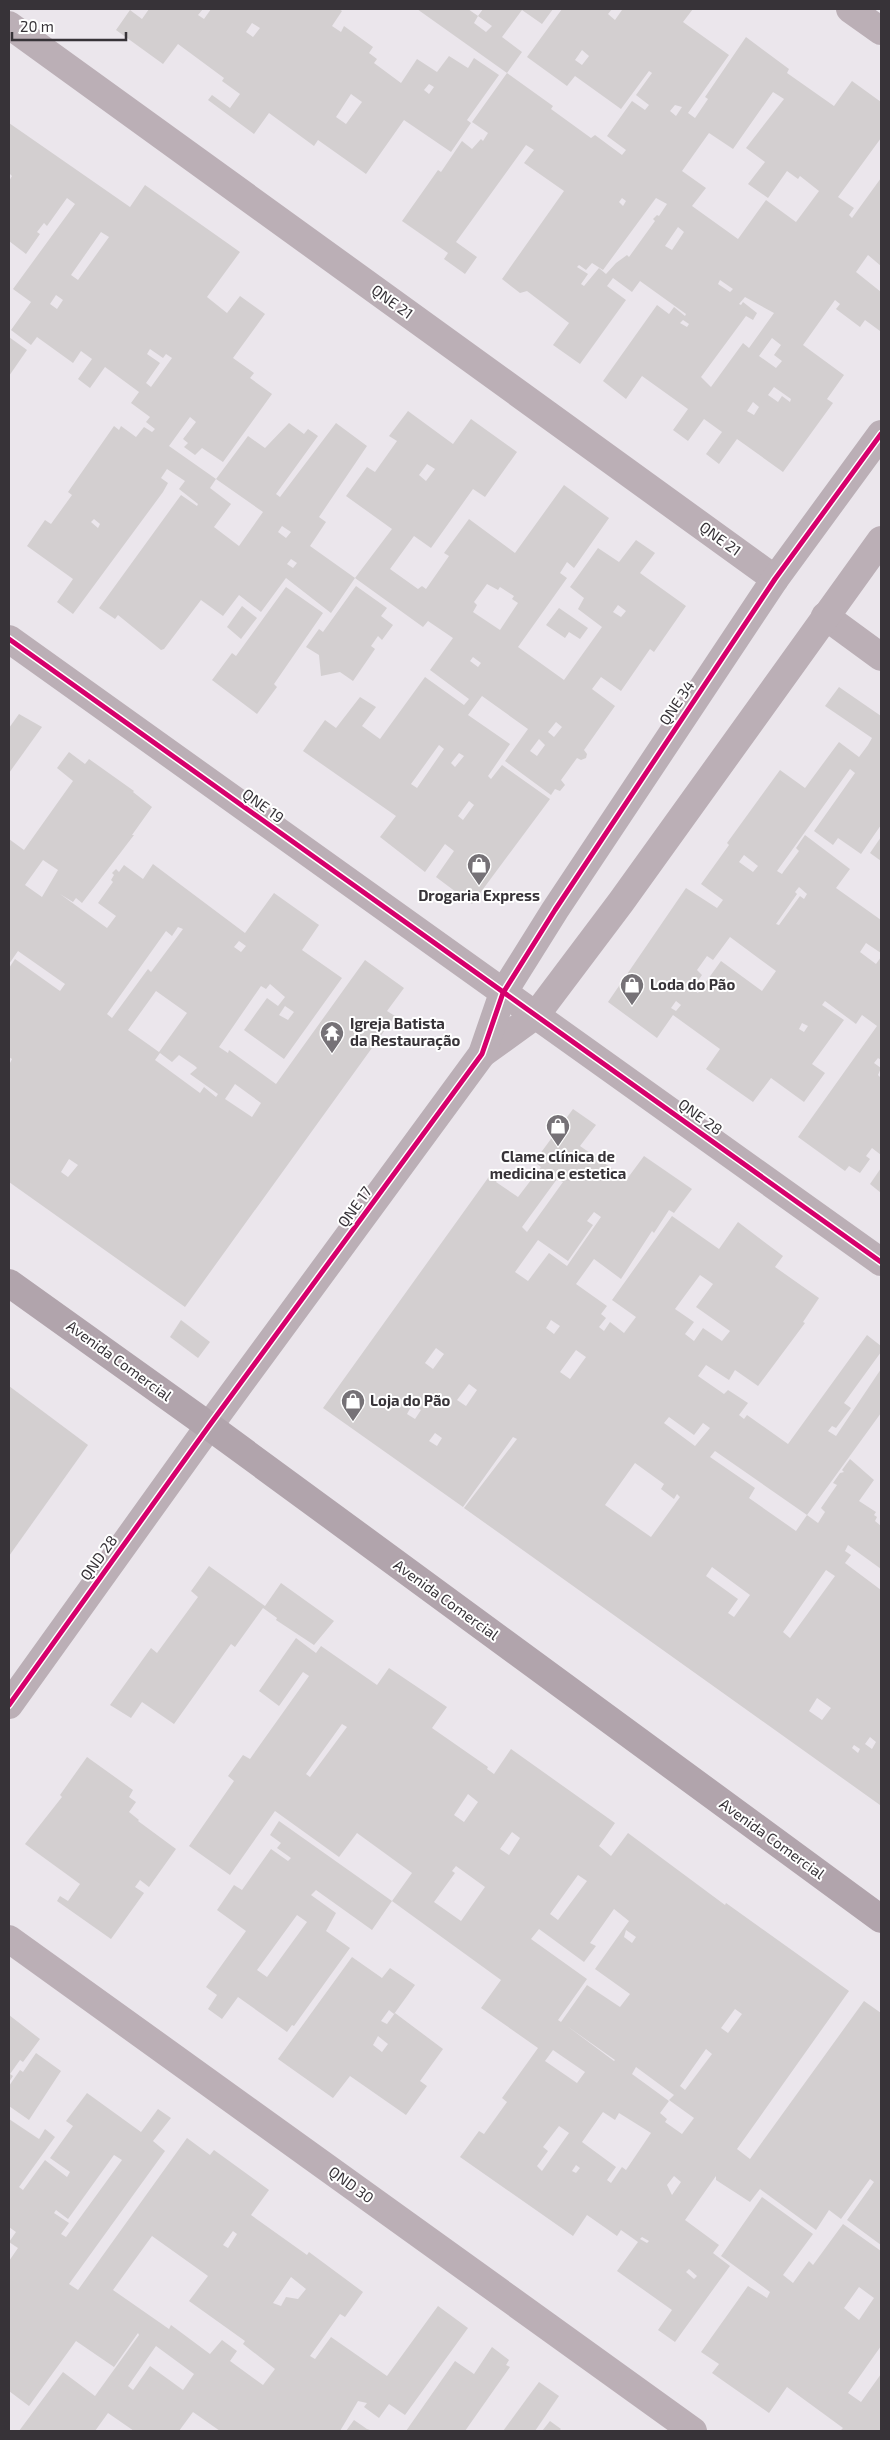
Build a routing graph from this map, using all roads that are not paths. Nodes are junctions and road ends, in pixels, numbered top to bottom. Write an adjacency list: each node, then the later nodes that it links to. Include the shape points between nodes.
1 (850, 9): 3 (street)
2 (9, 25): 6 (street, QNE 21)
3 (881, 31)
4 (881, 434): 6 (street, QNE 34)
5 (881, 540): 7 (street)
6 (775, 579): 10 (street, QNE 34)
7 (825, 616): 9 (street); 11 (street, via 621,902)
8 (9, 639): 10 (street, QNE 19)
9 (881, 657)
10 (503, 993): 11 (street, QNE 28); 12 (street, QNE 17)
11 (536, 1015): 12 (street, QNE 17); 13 (street, QNE 28)
12 (482, 1054): 15 (street, QNE 17)
13 (881, 1262)
14 (9, 1283): 15 (main road, Avenida Comercial)
15 (209, 1426): 16 (street, QND 28); 17 (main road, Avenida Comercial)
16 (9, 1705)
17 (881, 1919)
18 (9, 1939): 19 (street, QND 30)
19 (693, 2431)

